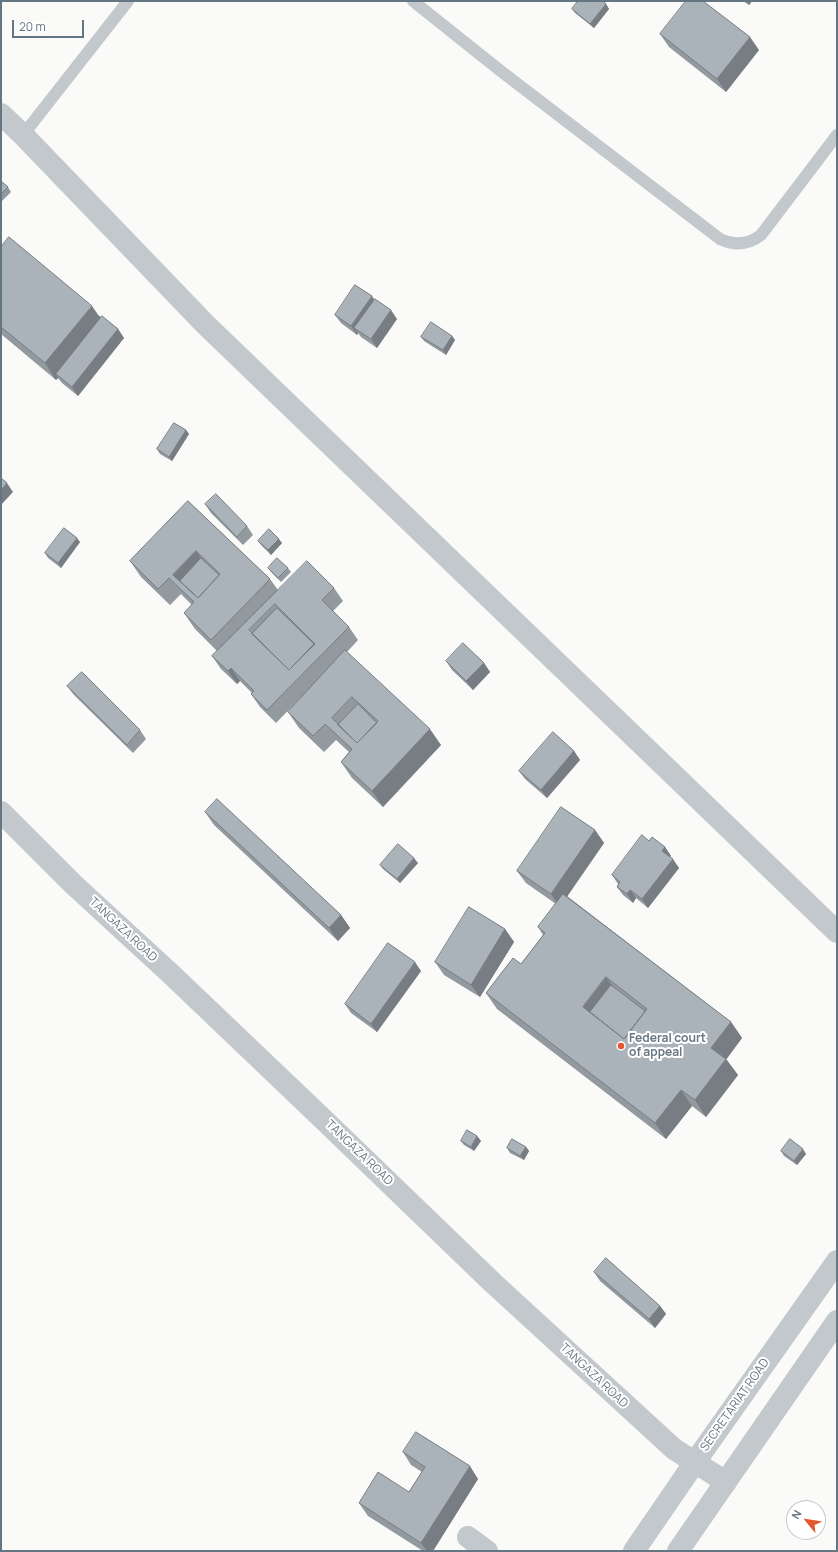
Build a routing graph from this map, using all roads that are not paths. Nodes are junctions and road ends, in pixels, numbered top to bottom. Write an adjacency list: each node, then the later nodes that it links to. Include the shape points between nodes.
1 (128, 1): 4 (lane)
2 (414, 1): 5 (lane, via 502,72 728,243 745,244 761,235)
3 (1, 114): 4 (street)
4 (23, 135): 7 (street, via 206,325)
5 (837, 135)
6 (1, 812): 10 (street, TANGAZA ROAD, via 73,884 172,975 493,1283 674,1449)
7 (837, 932)
8 (837, 1261): 10 (street, SECRETARIAT ROAD)
9 (837, 1321): 11 (street)
10 (695, 1462): 11 (street, TANGAZA ROAD); 14 (street, SECRETARIAT ROAD)
11 (726, 1482): 15 (street)
12 (468, 1538): 13 (street)
13 (487, 1551)
14 (634, 1551)
15 (678, 1551)

